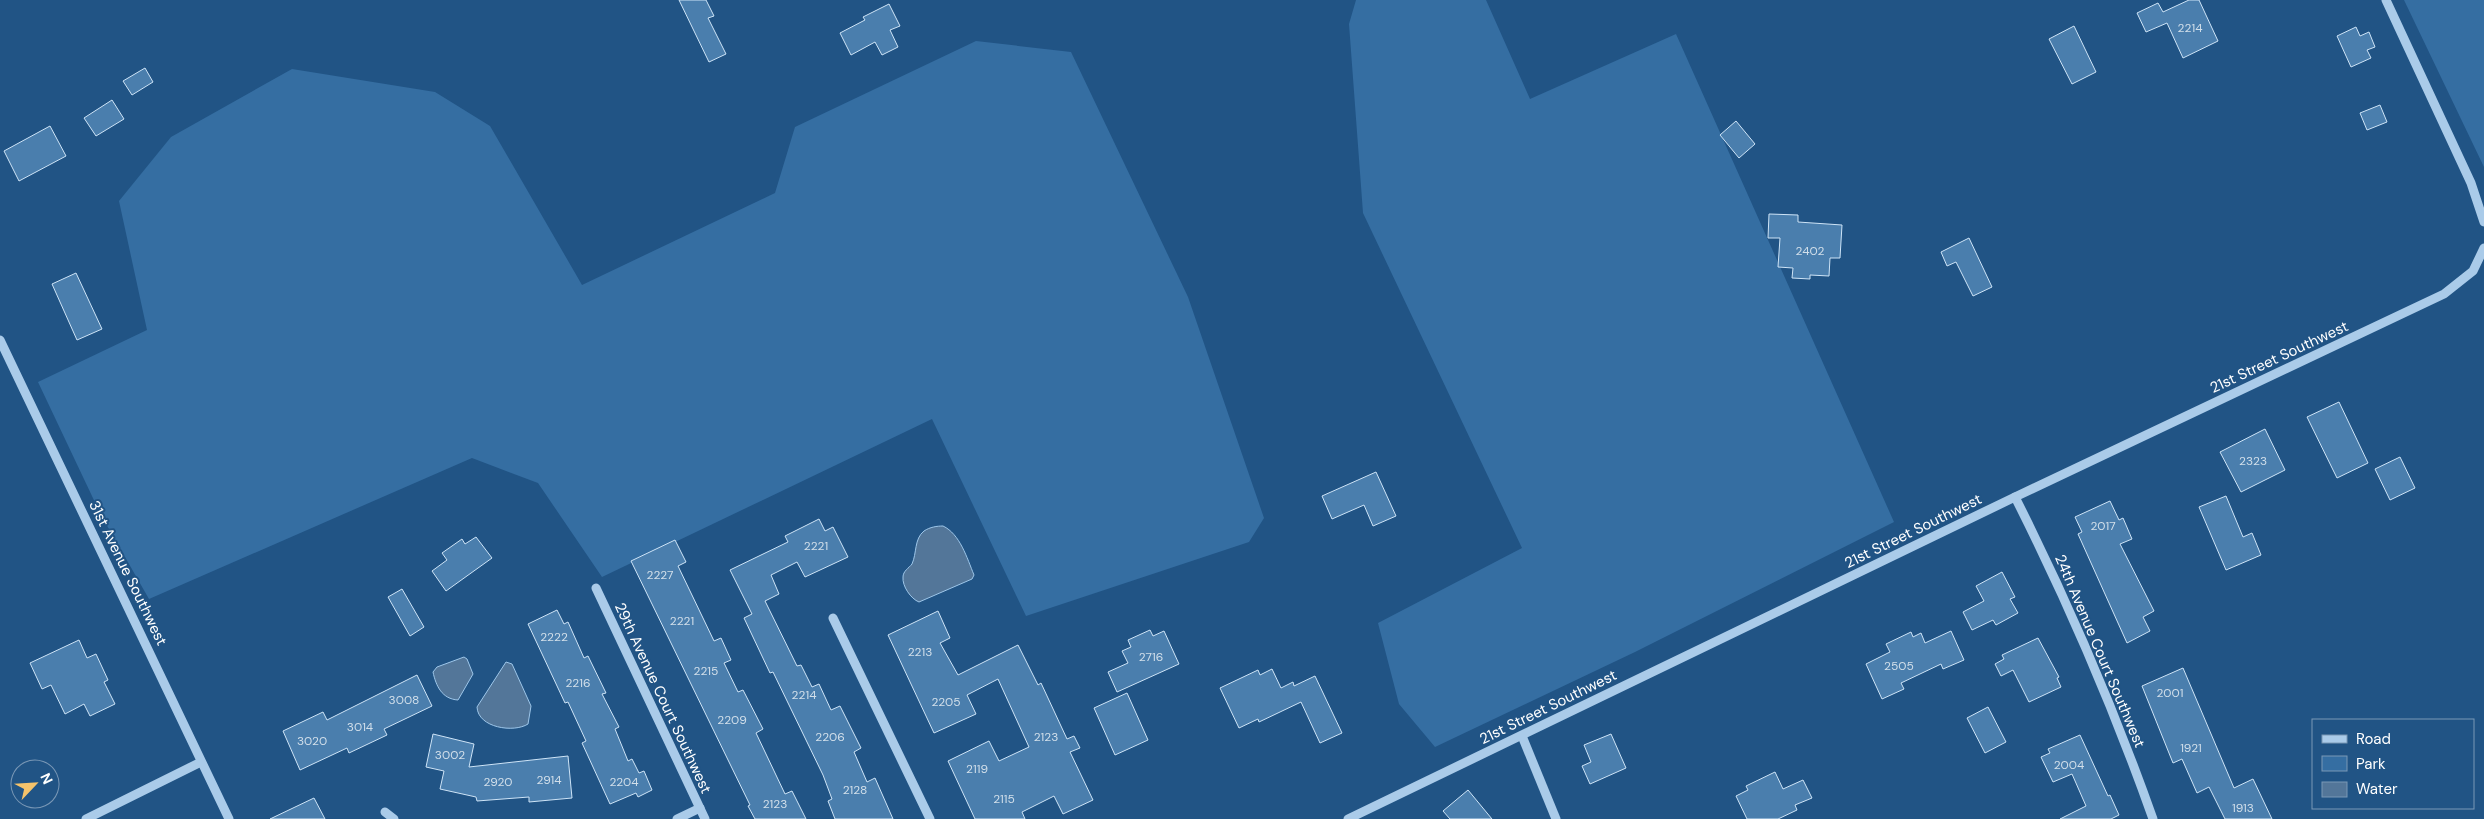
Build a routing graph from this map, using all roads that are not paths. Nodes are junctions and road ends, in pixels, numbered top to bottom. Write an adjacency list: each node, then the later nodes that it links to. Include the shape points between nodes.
1 (2386, 0): 2 (street, via 2471,183)
2 (2484, 222)
3 (2484, 248): 5 (street, 21st Street Southwest, via 2473,271 2444,294)
4 (0, 340): 9 (street, 31st Avenue Southwest)
5 (2015, 497): 8 (street, 21st Street Southwest); 20 (street, 24th Avenue Court Southwest, via 2054,573)
6 (596, 588): 10 (street, 29th Avenue Court Southwest)
7 (833, 618): 17 (street)
8 (1522, 736): 18 (street, 21st Street Southwest); 19 (street)
9 (201, 762): 12 (street); 13 (street, 31st Avenue Southwest)
10 (700, 808): 15 (street); 16 (street, 29th Avenue Court Southwest)
11 (385, 812): 14 (street)
12 (86, 819)
13 (229, 819)
14 (394, 819)
15 (677, 819)
16 (705, 819)
17 (930, 819)
18 (1348, 819)
19 (1556, 819)
20 (2153, 819)

